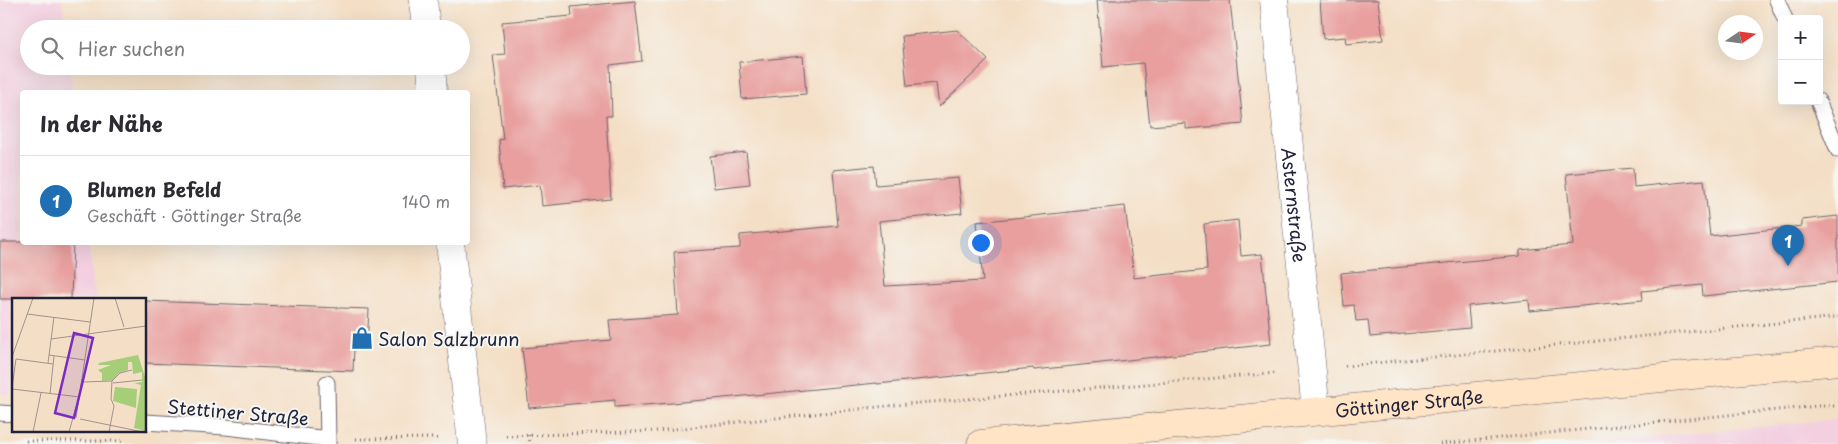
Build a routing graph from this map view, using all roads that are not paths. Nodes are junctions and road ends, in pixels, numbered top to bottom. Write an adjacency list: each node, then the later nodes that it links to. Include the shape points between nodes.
1 (423, 0): 5 (street)
2 (1274, 0): 13 (street, Asternstraße)
3 (1777, 0): 4 (lane)
4 (1783, 15)
5 (425, 20)
6 (431, 75): 7 (street)
7 (433, 90)
8 (1820, 105): 9 (lane)
9 (1838, 150)
10 (450, 245): 15 (street)
11 (1838, 361): 13 (main road, Göttinger Straße)
12 (327, 383): 16 (lane)
13 (1316, 411): 17 (main road, Göttinger Straße)
14 (146, 422): 16 (lane, Stettiner Straße, via 226,427)
15 (472, 441)
16 (328, 442)
17 (981, 444)

